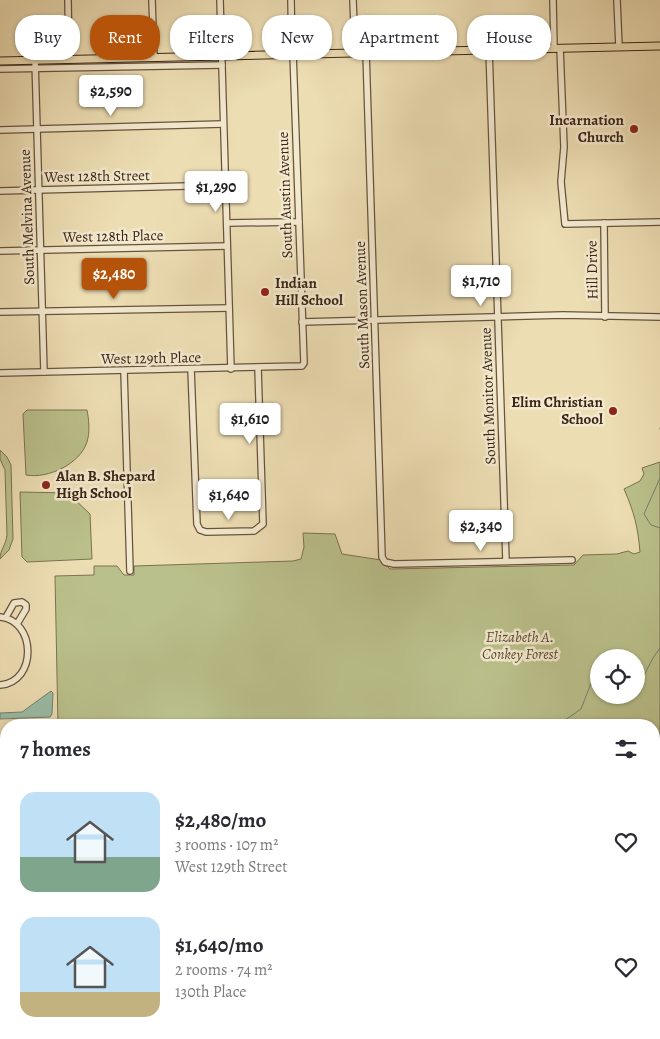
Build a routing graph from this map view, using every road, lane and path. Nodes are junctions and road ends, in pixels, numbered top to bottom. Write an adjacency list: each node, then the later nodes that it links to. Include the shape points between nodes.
1 (68, 0): 8 (street)
2 (152, 0): 9 (street)
3 (220, 0): 10 (street)
4 (290, 0): 11 (street, South Austin Avenue)
5 (353, 0): 12 (street)
6 (553, 0): 16 (street)
7 (617, 0): 14 (street)
8 (68, 15)
9 (153, 15)
10 (221, 15)
11 (291, 15)
12 (354, 15)
13 (660, 46): 14 (main road)
14 (618, 47): 16 (main road)
15 (551, 48): 16 (main road)
16 (557, 48): 35 (street, via 564,147 562,218 565,224)
17 (35, 60): 22 (main road); 24 (street, South Melvina Avenue)
18 (222, 60): 23 (street)
19 (293, 60): 32 (street, South Austin Avenue)
20 (366, 60): 45 (street, South Mason Avenue)
21 (489, 60): 43 (street, South Monitor Avenue)
22 (0, 61)
23 (222, 65): 24 (street); 26 (street)
24 (35, 68): 25 (street); 28 (street, South Melvina Avenue)
25 (0, 69)
26 (223, 124): 28 (street); 29 (street)
27 (0, 130): 28 (street)
28 (37, 130): 30 (street, South Melvina Avenue)
29 (225, 185): 30 (street, West 128th Street); 34 (street)
30 (39, 190): 31 (street, West 128th Street); 37 (street, South Melvina Avenue)
31 (0, 191)
32 (299, 222): 34 (street); 46 (street, South Austin Avenue)
33 (660, 222): 35 (street)
34 (226, 223): 36 (street)
35 (604, 224): 42 (street, Hill Drive)
36 (227, 246): 37 (street, West 128th Place); 39 (street)
37 (40, 250): 38 (street, West 128th Place); 40 (street, South Melvina Avenue)
38 (0, 252)
39 (229, 308): 40 (street); 50 (street)
40 (43, 311): 41 (street); 52 (street, South Melvina Avenue)
41 (0, 312)
42 (605, 316): 43 (street); 44 (street)
43 (498, 317): 45 (street); 55 (street, South Monitor Avenue)
44 (660, 317)
45 (375, 320): 46 (street); 55 (street, South Mason Avenue, via 382,557 385,562 394,564)
46 (302, 322): 47 (street, South Austin Avenue)
47 (302, 366): 48 (street, West 129th Place)
48 (258, 368): 49 (street, via 263,521 261,527 254,531 206,532 197,524); 50 (street, West 129th Place)
49 (191, 369): 50 (street, West 129th Place); 51 (street, West 129th Place)
50 (231, 369)
51 (124, 371): 52 (street, West 129th Place); 56 (street)
52 (44, 372): 53 (street, West 129th Place)
53 (0, 373)
54 (572, 560): 55 (street)
55 (506, 562)
56 (130, 570)
57 (3, 617): 58 (street); 58 (street, via 14,603 22,602 26,609)
58 (17, 624): 59 (street, via 28,646 26,667 12,682)
59 (0, 685)

